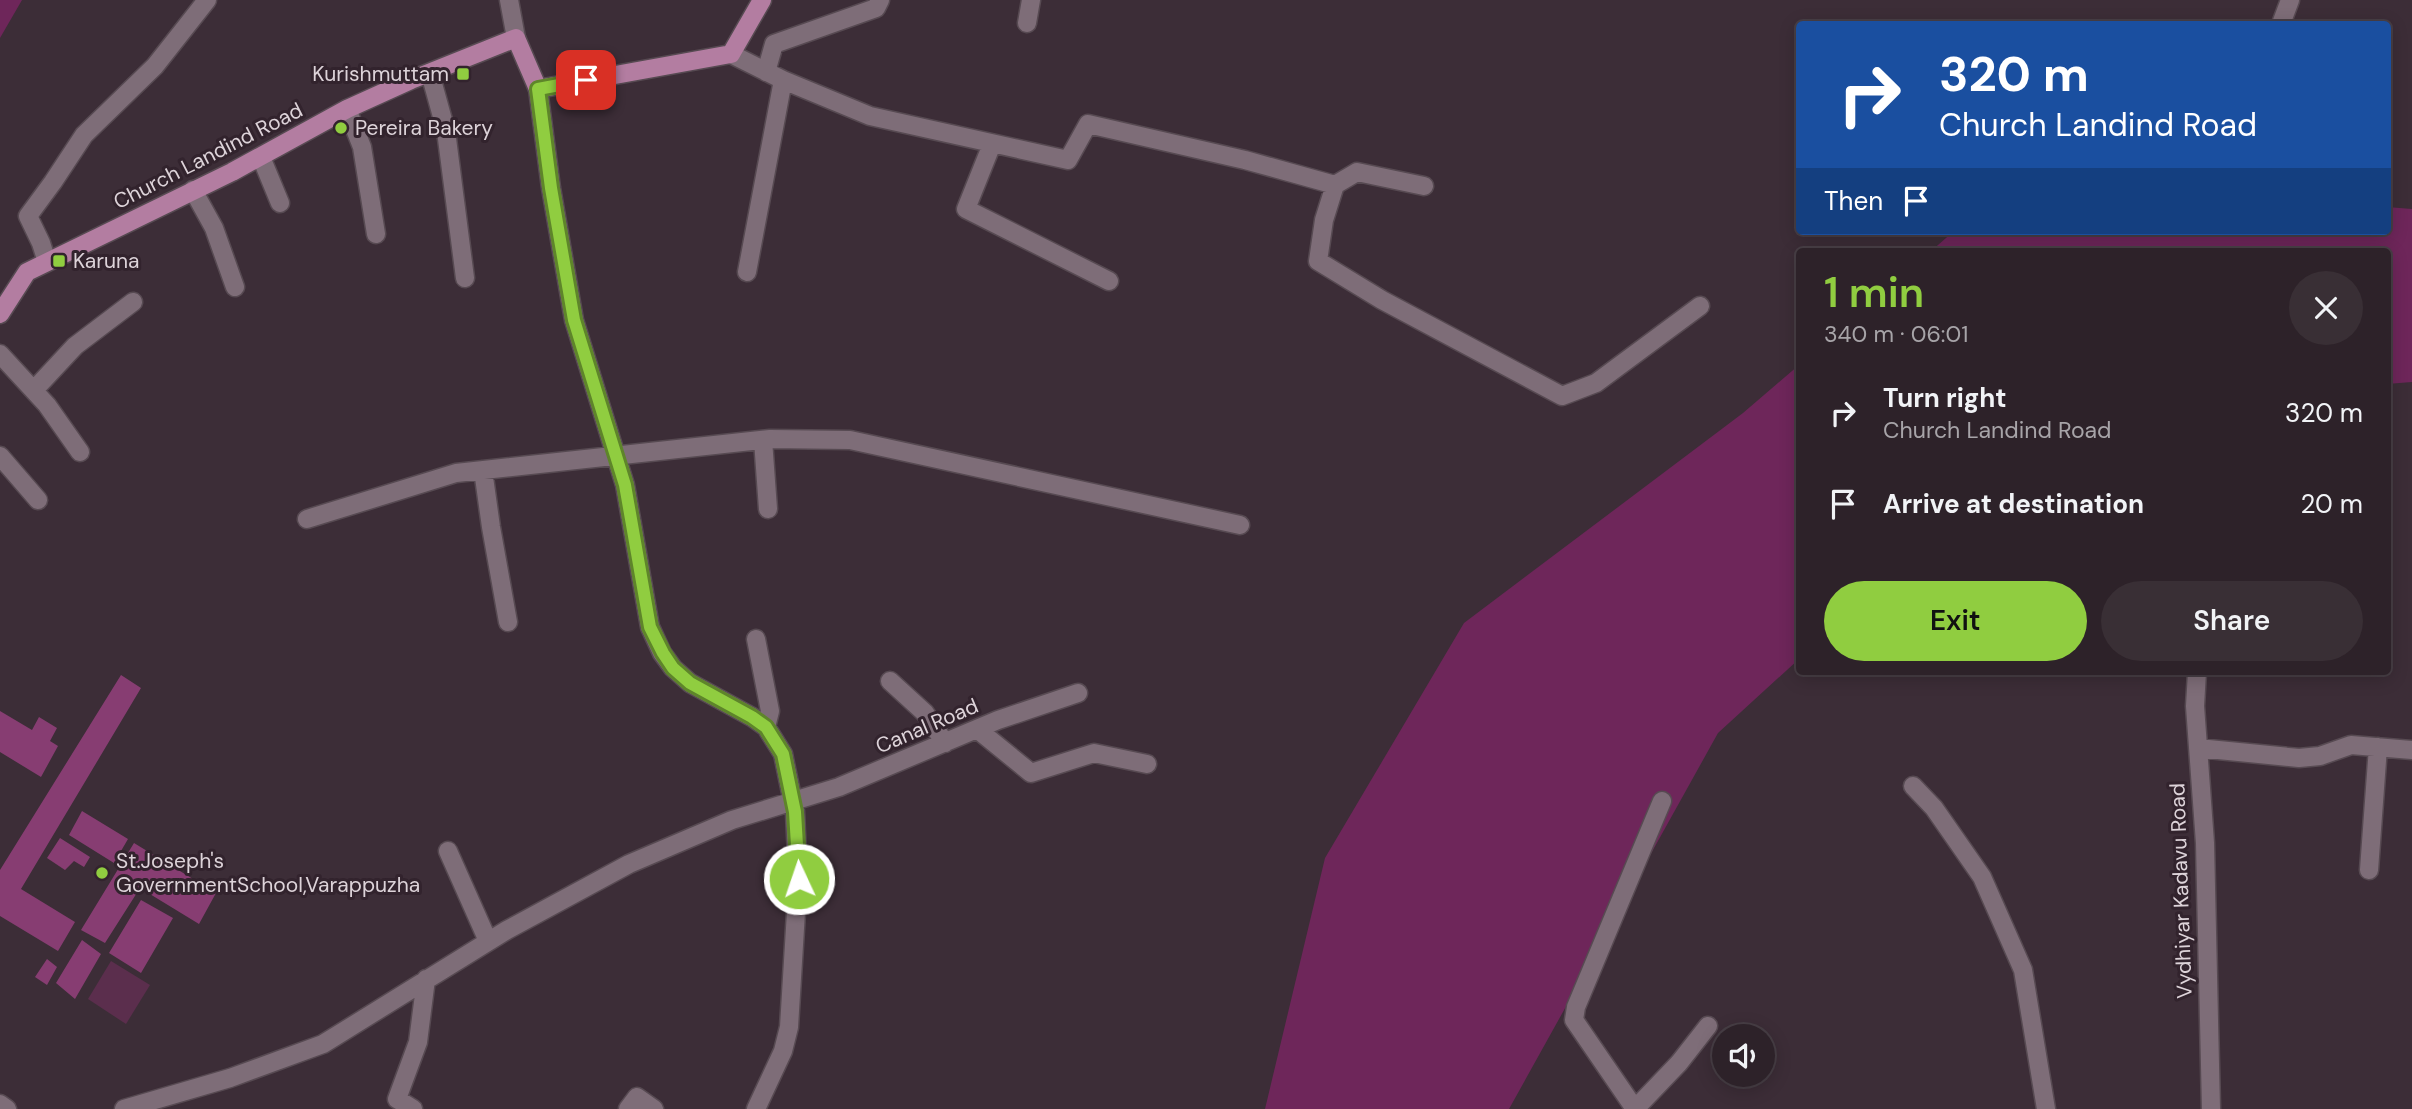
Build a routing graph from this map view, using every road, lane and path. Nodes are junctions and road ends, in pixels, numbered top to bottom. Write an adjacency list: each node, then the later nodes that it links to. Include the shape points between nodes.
1 (207, 0): 22 (street, via 155,66 85,135 27,216)
2 (509, 0): 9 (street)
3 (762, 0): 10 (main road)
4 (880, 0): 12 (street, via 876,8 774,44)
5 (1031, 0): 8 (street)
6 (2290, 0): 7 (street)
7 (2282, 21)
8 (1027, 23)
9 (516, 38): 11 (main road, Church Landind Road); 13 (main road)
10 (731, 54): 12 (street); 13 (main road)
11 (430, 73): 14 (main road, Church Landind Road); 24 (street, via 446,131)
12 (774, 76): 15 (street, via 870,116); 23 (street)
13 (538, 89): 35 (street, via 574,320)
14 (347, 109): 16 (main road, Church Landind Road); 21 (street, via 362,147)
15 (992, 144): 17 (street, via 1068,160 1088,124); 25 (street, via 966,209)
16 (261, 157): 19 (main road, Church Landind Road); 20 (street)
17 (1335, 185): 18 (street, via 1357,172); 28 (street, via 1318,261 1562,396 1596,383)
18 (1424, 186)
19 (193, 190): 22 (main road, Church Landind Road); 26 (street, via 214,228)
20 (281, 203)
21 (376, 233)
22 (47, 262): 29 (main road, Church Landind Road, via 27,272)
23 (747, 272)
24 (465, 278)
25 (1109, 281)
26 (235, 287)
27 (133, 302): 31 (street, via 75,346)
28 (1700, 306)
29 (0, 314)
30 (0, 355): 31 (street)
31 (34, 390): 33 (street)
32 (763, 440): 35 (street); 38 (street); 40 (street, via 850,440)
33 (80, 452)
34 (0, 456): 37 (street)
35 (617, 457): 36 (street); 46 (street, via 650,627 663,653 690,683)
36 (483, 470): 39 (street, via 456,473); 41 (street)
37 (38, 500)
38 (768, 509)
39 (307, 519)
40 (1240, 525)
41 (508, 622)
42 (756, 639): 46 (street, via 770,711)
43 (2197, 675): 50 (street, Vydhiyar Kadavu Road)
44 (890, 681): 48 (street, via 925,713)
45 (1078, 693): 47 (street, Canal Road)
46 (766, 727): 54 (street, via 783,754)
47 (977, 729): 48 (street, Canal Road); 52 (street, via 1031,773 1094,753)
48 (945, 743): 54 (street, Canal Road, via 839,788)
49 (2378, 747): 50 (street, via 2351,745 2299,758); 51 (street); 57 (street)
50 (2198, 748): 70 (street, Vydhiyar Kadavu Road, via 2205,844)
51 (2412, 750)
52 (1147, 764)
53 (1913, 786): 69 (street, via 1982,877 2023,970)
54 (793, 801): 58 (street, Canal Road, via 732,820 629,864); 67 (street, via 799,879 789,1027)
55 (1662, 801): 68 (street, via 1574,1020)
56 (448, 851): 58 (street)
57 (2369, 870)
58 (488, 941): 59 (street, Canal Road)
59 (426, 979): 63 (street, Canal Road, via 323,1044); 64 (street, via 418,1042 397,1099)
60 (1708, 1026): 68 (street)
61 (0, 1104): 62 (street)
62 (7, 1109)
63 (124, 1109)
64 (413, 1109)
65 (628, 1109): 66 (street, via 638,1097)
66 (654, 1109)
67 (756, 1109)
68 (1635, 1109)
69 (2046, 1109)
70 (2211, 1109)

